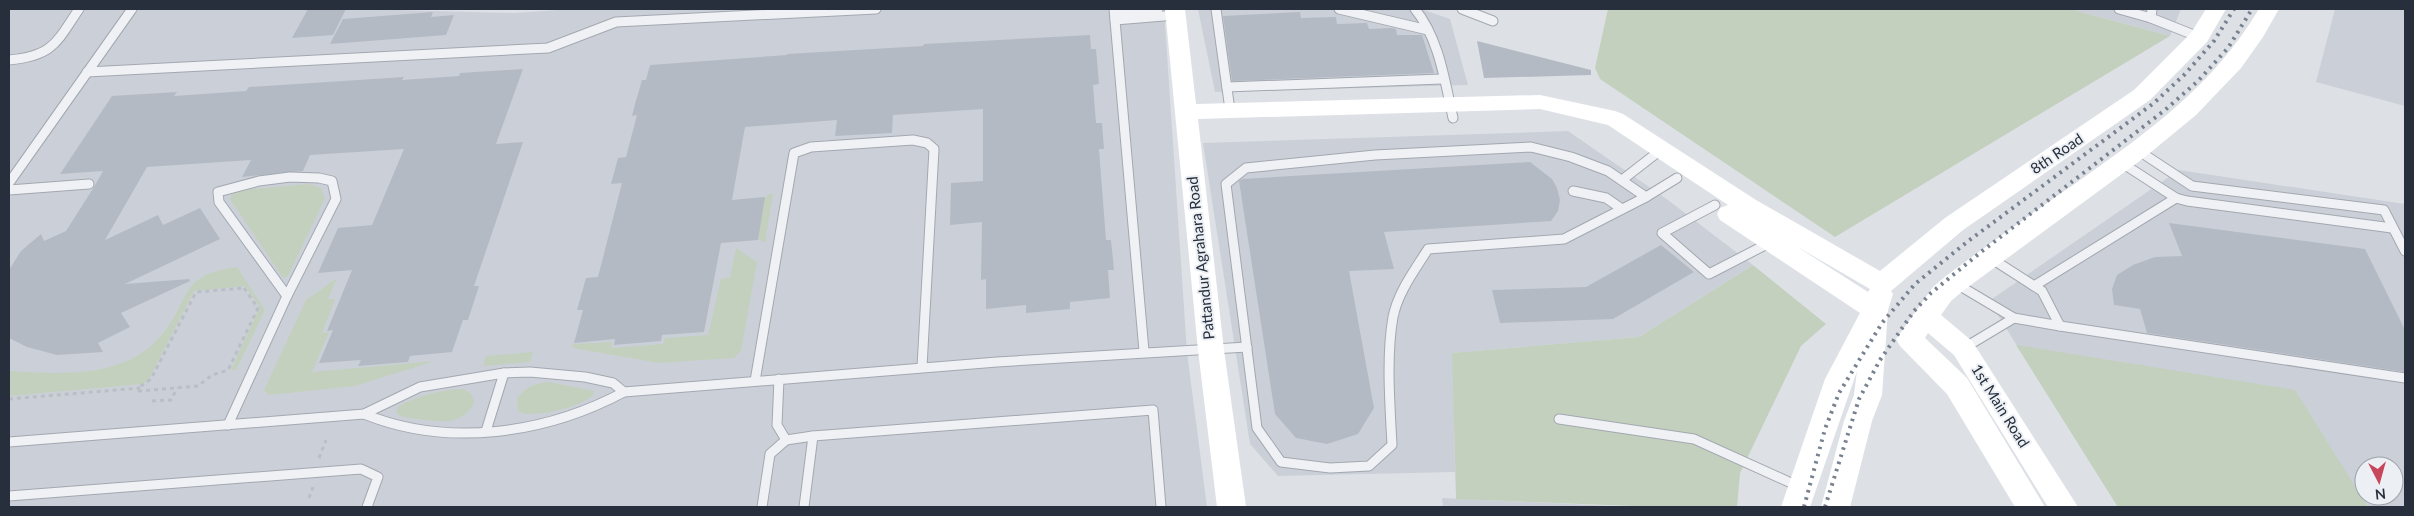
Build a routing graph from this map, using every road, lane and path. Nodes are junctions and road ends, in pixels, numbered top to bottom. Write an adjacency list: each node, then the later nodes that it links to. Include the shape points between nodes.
1 (79, 9): 18 (lane, via 50,51 34,58)
2 (132, 9): 19 (lane)
3 (876, 9): 19 (lane, via 616,22 548,48)
4 (1216, 9): 21 (lane)
5 (1339, 9): 16 (lane)
6 (1415, 9): 16 (lane)
7 (1462, 9): 15 (lane)
8 (2119, 9): 14 (lane)
9 (2152, 9): 14 (lane)
10 (2216, 9): 17 (main road, 8th Road)
11 (2269, 9): 26 (main road, via 2255,37 2215,84)
12 (1170, 11): 13 (lane); 13 (lane); 24 (main road, Pattandur Agrahara Road)
13 (1115, 13): 52 (lane)
14 (2151, 18): 17 (lane)
15 (1493, 21)
16 (1428, 30): 20 (lane)
17 (2199, 37): 42 (main road, 8th Road, via 2173,68 2142,95 1954,224)
18 (9, 60)
19 (87, 72): 29 (lane)
20 (1442, 79): 21 (lane); 23 (lane)
21 (1227, 87): 22 (lane)
22 (1230, 110): 23 (main road); 24 (main road)
23 (1451, 111): 24 (main road); 25 (main road, via 1539,115 1588,123)
24 (1186, 120): 51 (main road, Pattandur Agrahara Road)
25 (1656, 154): 27 (main road); 28 (lane); 42 (main road)
26 (2130, 157): 34 (lane); 37 (lane, via 2192,186 2384,210); 40 (main road)
27 (1676, 178): 33 (lane); 35 (main road)
28 (1622, 180): 33 (lane); 49 (lane, via 1571,157 1532,147 1375,155 1246,168 1226,184)
29 (9, 183)
30 (90, 184): 31 (lane)
31 (9, 190)
32 (1573, 191): 36 (lane, via 1606,198)
33 (1646, 197): 36 (lane)
34 (2176, 198): 37 (lane); 43 (lane)
35 (1715, 205): 38 (main road); 38 (lane, via 1662,234 1709,274)
36 (1622, 209): 49 (lane, via 1564,239 1428,249 1403,289 1393,317 1389,388 1392,445 1369,466 1330,468 1281,462 1257,428)
37 (2392, 228): 39 (lane)
38 (1771, 242): 45 (main road)
39 (2405, 251)
40 (1989, 257): 41 (main road); 43 (lane)
41 (1955, 283): 46 (main road); 47 (lane)
42 (1882, 284): 45 (main road)
43 (2034, 286): 48 (lane, via 2042,291)
44 (288, 296): 44 (lane, via 219,202 218,192 247,182 318,176 332,181 336,199); 65 (lane)
45 (1875, 310): 71 (main road, via 1839,379); 77 (main road, via 1868,395)
46 (1925, 316): 50 (main road, 1st Main Road); 78 (main road, via 1909,339 1957,386)
47 (2014, 318): 48 (lane); 50 (lane)
48 (2060, 326): 55 (lane)
49 (1247, 347): 51 (lane)
50 (1963, 348): 79 (main road, 1st Main Road)
51 (1211, 350): 52 (lane); 76 (main road, Pattandur Agrahara Road)
52 (1144, 351): 53 (lane)
53 (922, 367): 56 (lane); 57 (lane, via 934,149 927,143 913,140 811,146 794,152)
54 (504, 373): 60 (lane, via 586,377 613,383); 63 (lane, via 420,387); 66 (lane)
55 (2405, 378)
56 (779, 379): 57 (lane); 68 (lane, via 776,425)
57 (755, 381): 60 (lane)
58 (140, 388): 59 (path, via 139,391); 59 (path, via 151,379 196,292 244,288 258,308 228,370 212,375 198,386); 61 (path)
59 (178, 388): 62 (path, via 171,400)
60 (624, 392): 66 (lane, via 605,404 565,417 521,428)
61 (9, 400)
62 (152, 401)
63 (364, 414): 65 (lane); 66 (lane, via 382,424 407,428 455,434)
64 (1559, 419): 71 (lane, via 1694,439)
65 (228, 425): 69 (lane)
66 (486, 431)
67 (813, 436): 68 (lane); 74 (lane); 75 (lane, via 1153,410)
68 (786, 440): 73 (lane, via 770,454)
69 (9, 442)
70 (9, 496): 72 (lane, via 361,469 378,478)
71 (1800, 498)
72 (367, 507)
73 (762, 507)
74 (804, 507)
75 (1161, 507)
76 (1231, 507)
77 (1836, 507)
78 (2030, 507)
79 (2064, 507)

